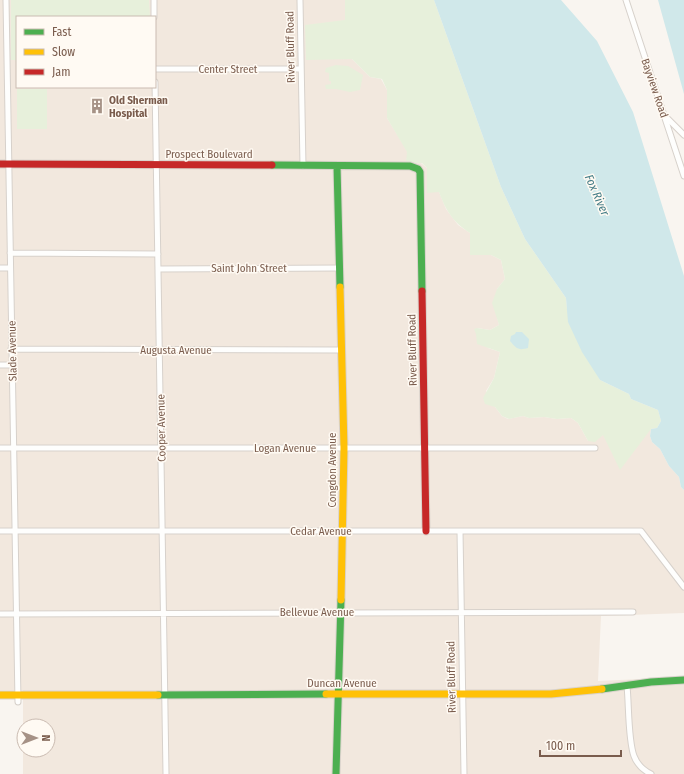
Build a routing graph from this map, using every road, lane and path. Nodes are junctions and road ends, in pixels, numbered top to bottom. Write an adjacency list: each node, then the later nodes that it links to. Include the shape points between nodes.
1 (6, 0): 12 (street, Slade Avenue)
2 (154, 0): 5 (street)
3 (300, 0): 7 (street, River Bluff Road)
4 (626, 0): 9 (street, Bayview Road)
5 (154, 16)
6 (156, 69): 7 (street, Center Street)
7 (301, 69): 14 (street, River Bluff Road)
8 (155, 88): 13 (street, Cooper Avenue)
9 (665, 116): 10 (street); 17 (street, Bayview Road)
10 (684, 135)
11 (0, 164): 12 (street, Prospect Boulevard)
12 (9, 164): 13 (street, Prospect Boulevard); 18 (street, Slade Avenue)
13 (156, 165): 14 (street, Prospect Boulevard); 19 (street, Cooper Avenue)
14 (303, 166): 15 (street, Prospect Boulevard)
15 (337, 166): 16 (street, Prospect Boulevard, via 410,166); 22 (street, Congdon Avenue)
16 (418, 169): 33 (street, River Bluff Road)
17 (684, 176)
18 (10, 253): 19 (street); 21 (street, Slade Avenue)
19 (158, 254): 23 (street, Cooper Avenue)
20 (0, 268): 21 (street)
21 (10, 268): 24 (street, Slade Avenue)
22 (339, 268): 23 (street, Saint John Street); 26 (street, Congdon Avenue)
23 (158, 269): 25 (street, Cooper Avenue)
24 (12, 350): 25 (street, Augusta Avenue); 28 (street, Slade Avenue)
25 (159, 350): 26 (street, Augusta Avenue); 29 (street, Cooper Avenue)
26 (340, 350): 32 (street, Congdon Avenue)
27 (0, 365): 28 (street)
28 (12, 365): 31 (street, Slade Avenue)
29 (161, 447): 31 (street, Logan Avenue); 32 (street, Logan Avenue); 35 (street, Cooper Avenue)
30 (0, 448): 31 (street, Logan Avenue)
31 (14, 448): 37 (street, Slade Avenue)
32 (344, 448): 33 (street, Logan Avenue); 38 (street, Congdon Avenue)
33 (426, 448): 34 (street, Logan Avenue); 39 (street, River Bluff Road)
34 (595, 448)
35 (162, 530): 37 (street, Cedar Avenue); 38 (street, Cedar Avenue); 42 (street, Cooper Avenue)
36 (0, 531): 37 (street, Cedar Avenue)
37 (15, 531): 47 (street, Slade Avenue)
38 (343, 531): 39 (street, Cedar Avenue); 43 (street, Congdon Avenue)
39 (426, 531): 40 (street, Cedar Avenue)
40 (460, 531): 41 (street, Cedar Avenue, via 641,531); 44 (street, River Bluff Road)
41 (684, 587)
42 (164, 612): 43 (street, Bellevue Avenue); 47 (street, Bellevue Avenue); 53 (street, Cooper Avenue)
43 (342, 612): 44 (street, Bellevue Avenue); 50 (street, Congdon Avenue)
44 (461, 612): 45 (street, Bellevue Avenue); 51 (street, River Bluff Road)
45 (634, 612)
46 (0, 614): 47 (street, Bellevue Avenue)
47 (16, 614): 54 (street, Slade Avenue)
48 (684, 680): 49 (street, Duncan Avenue)
49 (627, 686): 51 (street, Duncan Avenue, via 577,693); 58 (street, via 634,755 641,767)
50 (338, 694): 51 (street, Duncan Avenue); 53 (street, Duncan Avenue); 56 (street, Congdon Avenue)
51 (463, 694): 57 (street, River Bluff Road)
52 (0, 695): 54 (street, Duncan Avenue)
53 (165, 695): 54 (street, Duncan Avenue); 55 (street, Cooper Avenue)
54 (18, 698)
55 (166, 774)
56 (336, 774)
57 (464, 774)
58 (651, 774)

